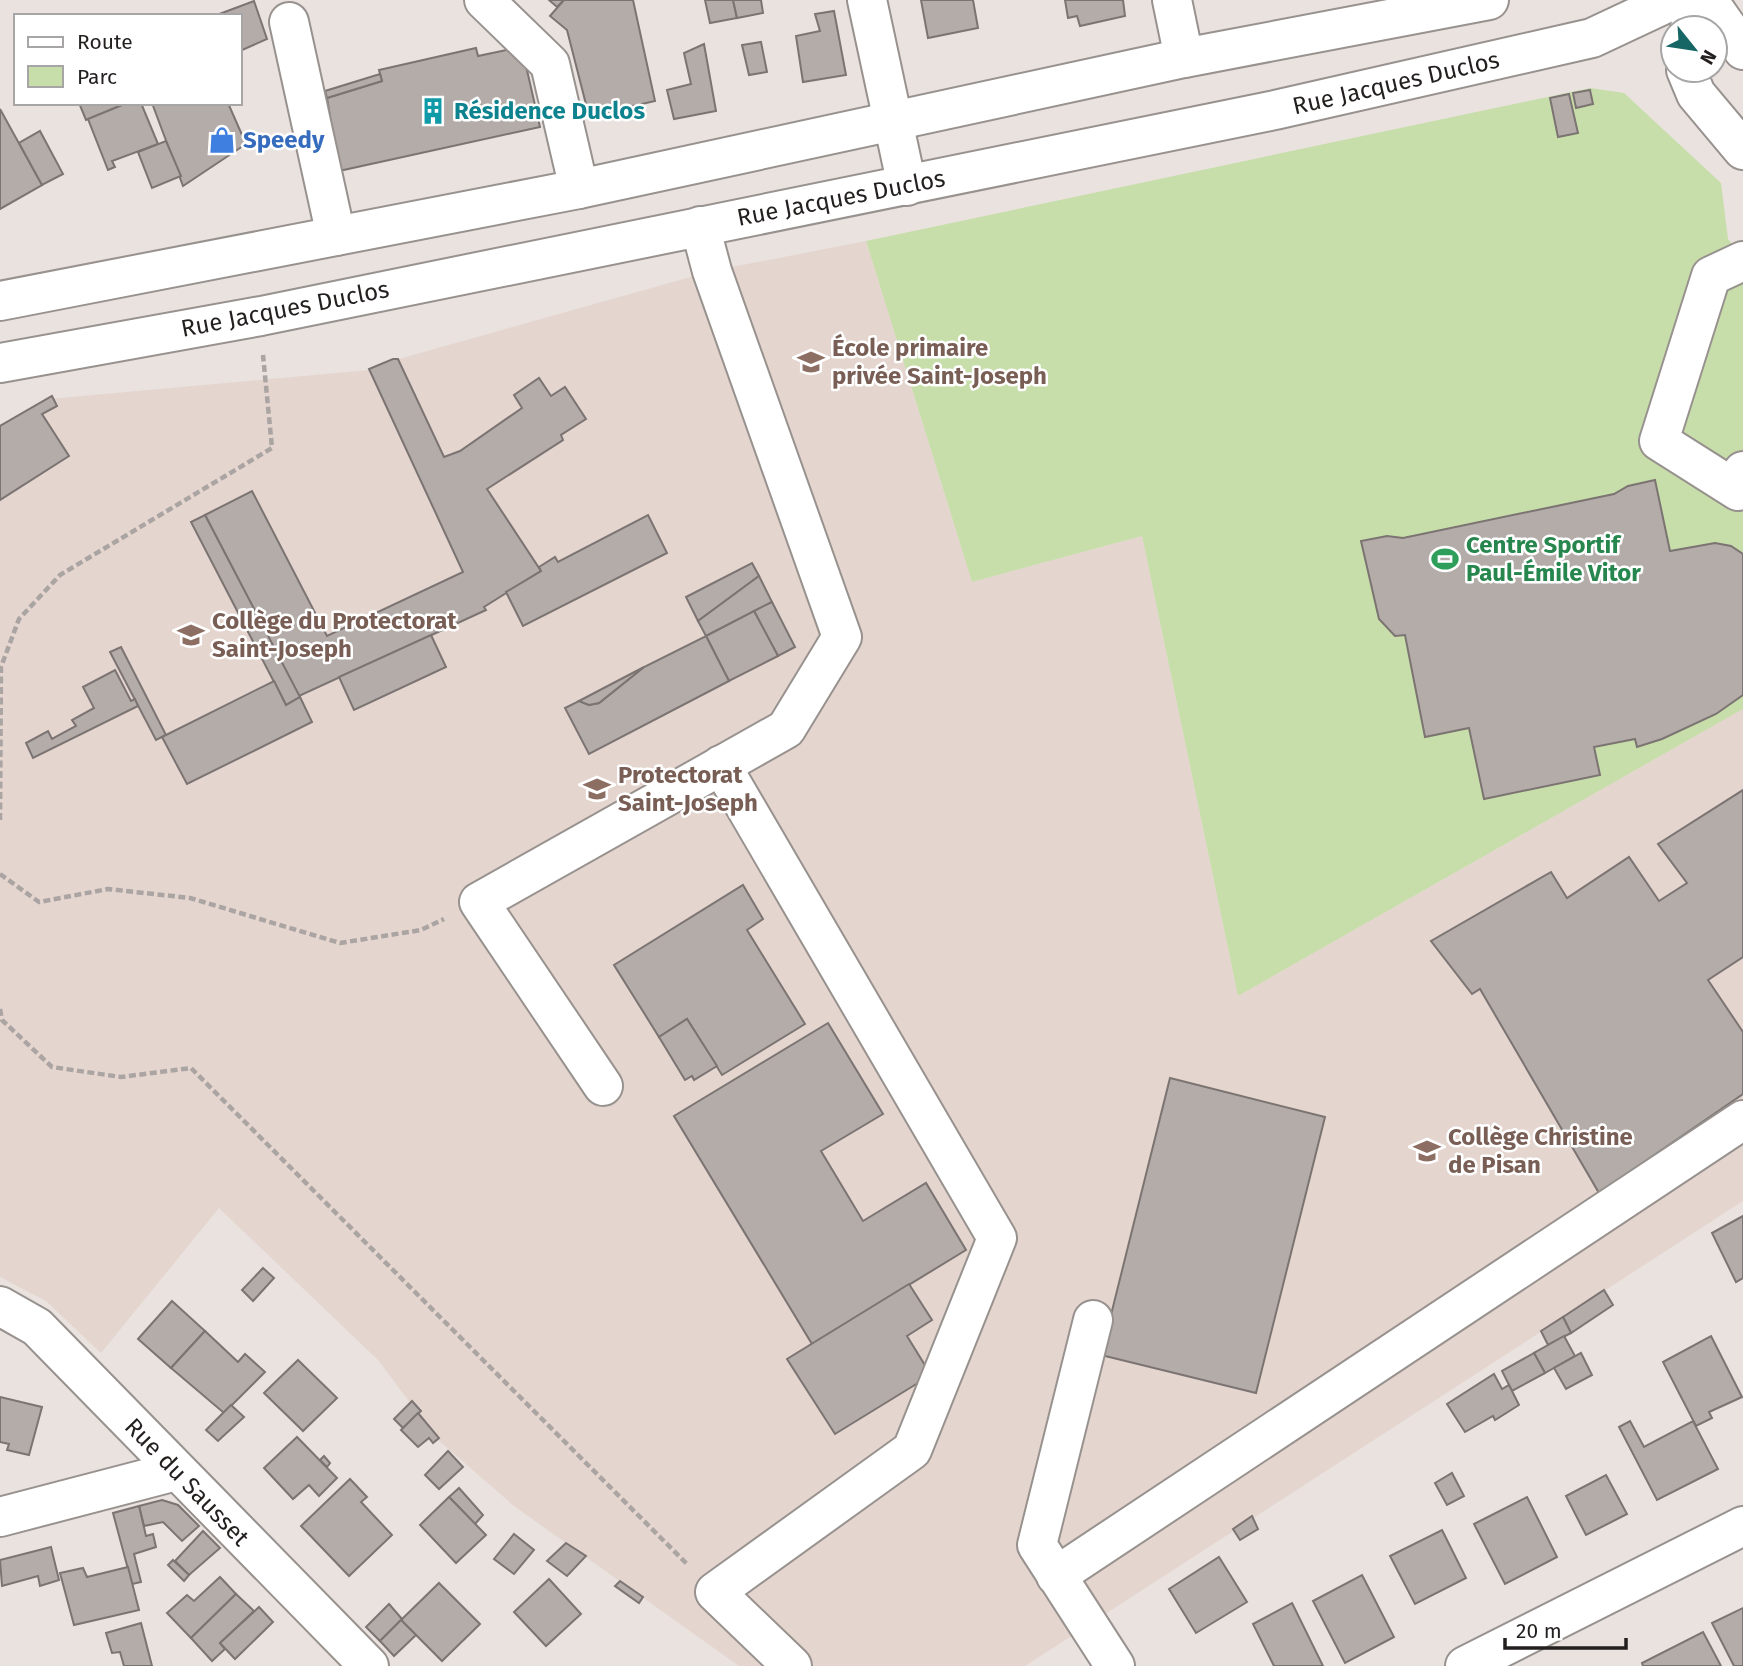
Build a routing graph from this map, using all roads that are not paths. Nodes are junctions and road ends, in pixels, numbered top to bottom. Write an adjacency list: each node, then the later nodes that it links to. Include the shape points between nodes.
1 (484, 0): 14 (main road, via 550,64)
2 (867, 0): 11 (main road)
3 (1172, 0): 9 (main road)
4 (1489, 0): 9 (main road)
5 (1673, 0): 13 (main road, Rue Jacques Duclos, via 1592,38)
6 (1708, 0): 8 (main road)
7 (289, 22): 16 (main road)
8 (1743, 50)
9 (1184, 58): 11 (main road)
10 (1692, 84): 12 (main road)
11 (894, 123): 13 (main road); 14 (main road)
12 (1743, 149)
13 (907, 186): 15 (main road, Rue Jacques Duclos)
14 (579, 189): 16 (main road)
15 (700, 226): 19 (main road, Rue Jacques Duclos, via 261,316); 21 (main road, via 842,637 786,729)
16 (336, 236): 18 (main road)
17 (1740, 269): 20 (main road, via 1711,276 1659,442)
18 (0, 300)
19 (0, 363)
20 (1741, 487)
21 (721, 765): 22 (main road, via 479,902); 31 (main road, via 998,1238 912,1450 715,1592)
22 (603, 1086)
23 (1743, 1120): 29 (main road)
24 (0, 1306): 26 (main road, Rue du Sausset, via 37,1327)
25 (1093, 1320): 29 (main road, via 1037,1545)
26 (176, 1471): 27 (main road); 30 (main road, Rue du Sausset)
27 (0, 1517)
28 (1743, 1526): 33 (main road)
29 (1056, 1576): 32 (main road)
30 (369, 1666)
31 (792, 1666)
32 (1115, 1666)
33 (1465, 1666)

